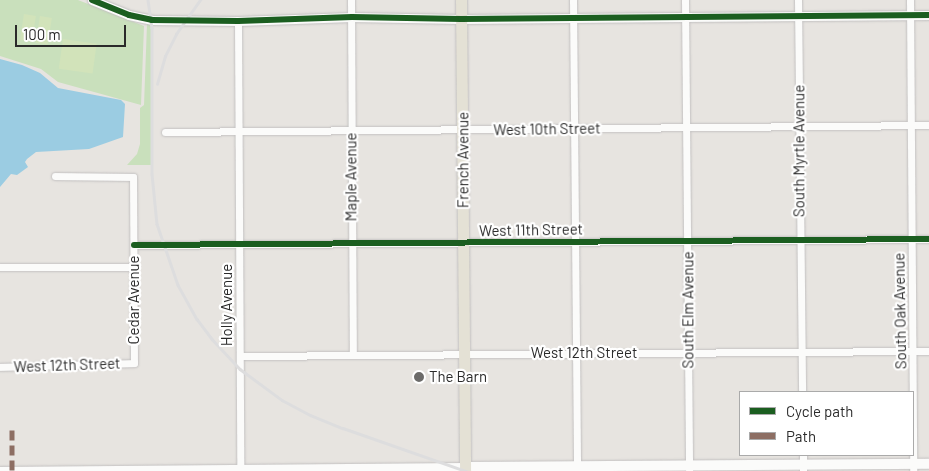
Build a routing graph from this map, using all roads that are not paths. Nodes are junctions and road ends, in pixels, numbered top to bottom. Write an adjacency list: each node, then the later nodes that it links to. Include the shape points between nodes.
1 (92, 0): 15 (street, via 146,20)
2 (351, 0): 10 (street, Maple Avenue)
3 (461, 0): 14 (main road, French Avenue)
4 (573, 0): 11 (street)
5 (685, 0): 12 (street, South Elm Avenue)
6 (798, 0): 13 (street, South Myrtle Avenue)
7 (910, 0): 9 (street, South Oak Avenue)
8 (929, 15): 9 (street)
9 (910, 16): 13 (street); 16 (street, South Oak Avenue)
10 (352, 17): 14 (street); 15 (street); 21 (street, Maple Avenue)
11 (573, 17): 12 (street); 14 (street); 20 (street)
12 (685, 17): 13 (street); 18 (street, South Elm Avenue)
13 (798, 17): 19 (street, South Myrtle Avenue)
14 (461, 18): 22 (main road, French Avenue)
15 (238, 21): 24 (street, Holly Avenue)
16 (910, 126): 17 (street, West 10th Street); 19 (street, West 10th Street); 27 (street, South Oak Avenue)
17 (929, 126)
18 (688, 128): 19 (street, West 10th Street); 20 (street, West 10th Street); 29 (street, South Elm Avenue)
19 (800, 128): 26 (street, South Myrtle Avenue)
20 (576, 129): 22 (street, West 10th Street); 30 (street)
21 (351, 131): 22 (street, West 10th Street); 24 (street, West 10th Street); 31 (street, Maple Avenue)
22 (463, 131): 32 (main road, French Avenue)
23 (165, 132): 24 (street, West 10th Street)
24 (239, 132): 33 (street, Holly Avenue)
25 (55, 176): 34 (street, Cedar Avenue, via 133,178)
26 (800, 239): 27 (street, West 11th Street); 29 (street, West 11th Street); 39 (street, South Myrtle Avenue)
27 (912, 239): 28 (street, West 11th Street); 37 (street, South Oak Avenue)
28 (929, 239)
29 (688, 241): 30 (street, West 11th Street); 41 (street, South Elm Avenue)
30 (576, 242): 32 (street, West 11th Street); 40 (street)
31 (352, 243): 32 (street, West 11th Street); 33 (street, West 11th Street); 42 (street, Maple Avenue)
32 (463, 243): 43 (main road, French Avenue)
33 (239, 244): 34 (street, West 11th Street); 44 (street, Holly Avenue)
34 (134, 245): 36 (street, Cedar Avenue)
35 (0, 267): 36 (street)
36 (134, 267): 45 (street, Cedar Avenue)
37 (913, 351): 38 (street, West 12th Street); 39 (street, West 12th Street); 48 (street, South Oak Avenue)
38 (929, 351)
39 (801, 352): 41 (street, West 12th Street); 47 (street, South Myrtle Avenue)
40 (576, 353): 41 (street, West 12th Street); 43 (street, West 12th Street); 51 (street)
41 (688, 353): 52 (street, South Elm Avenue)
42 (353, 354): 43 (street, West 12th Street); 44 (street, West 12th Street)
43 (464, 354): 55 (main road, French Avenue)
44 (240, 356): 54 (street, Holly Avenue)
45 (134, 363): 46 (street, West 12th Street)
46 (0, 367)
47 (802, 391)
48 (913, 391)
49 (803, 463): 52 (main road); 53 (main road)
50 (929, 464): 53 (main road)
51 (577, 466): 52 (main road); 55 (main road)
52 (690, 468)
53 (913, 468)
54 (240, 469): 55 (street); 57 (street)
55 (465, 469)
56 (0, 470): 57 (street)
57 (12, 471)

